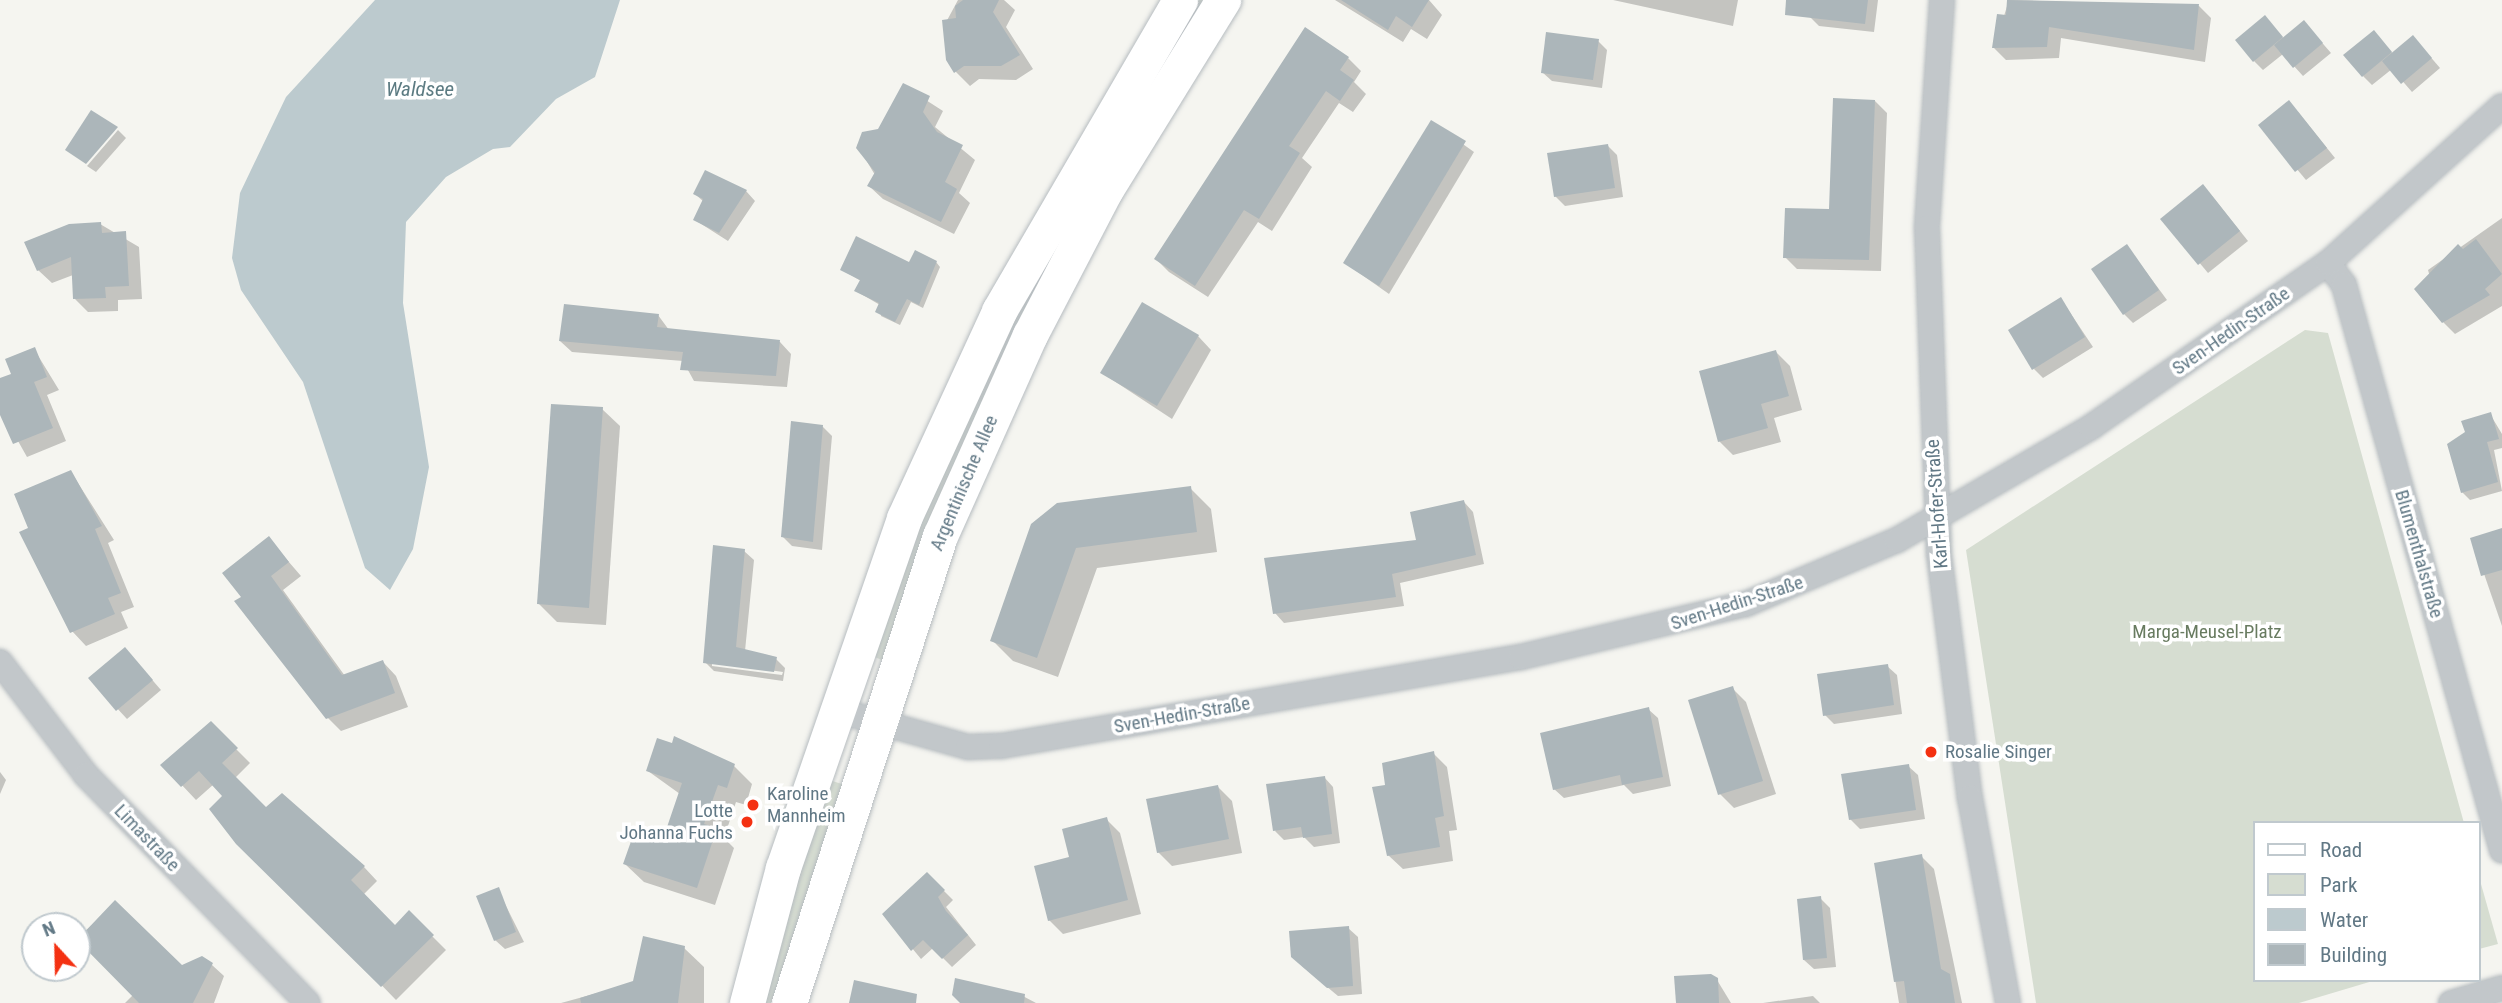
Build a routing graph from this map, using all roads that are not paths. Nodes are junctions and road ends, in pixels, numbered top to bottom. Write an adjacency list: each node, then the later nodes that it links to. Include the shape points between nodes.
1 (1180, 0): 8 (main road, Argentinische Allee, via 999,311 904,518)
2 (1223, 0): 9 (main road, Argentinische Allee, via 1105,191 1030,335 940,536)
3 (1942, 0): 6 (street, Karl-Hofer-Straße, via 1927,228)
4 (2502, 106): 5 (street, Sven-Hedin-Straße)
5 (2328, 263): 6 (street, Sven-Hedin-Straße, via 2091,427); 10 (street, Blumenthalstraße, via 2344,285)
6 (1937, 518): 9 (street, Sven-Hedin-Straße, via 1746,604 1521,657 1001,747 968,747); 15 (street, Karl-Hofer-Straße, via 1970,798)
7 (0, 662): 12 (street, Limastraße, via 86,775)
8 (836, 710): 9 (street, Sven-Hedin-Straße); 13 (main road, Argentinische Allee, via 783,867)
9 (876, 722): 14 (main road, Argentinische Allee)
10 (2502, 850)
11 (2502, 988): 16 (street)
12 (308, 1003)
13 (747, 1003)
14 (789, 1003)
15 (2008, 1003)
16 (2451, 1003)

